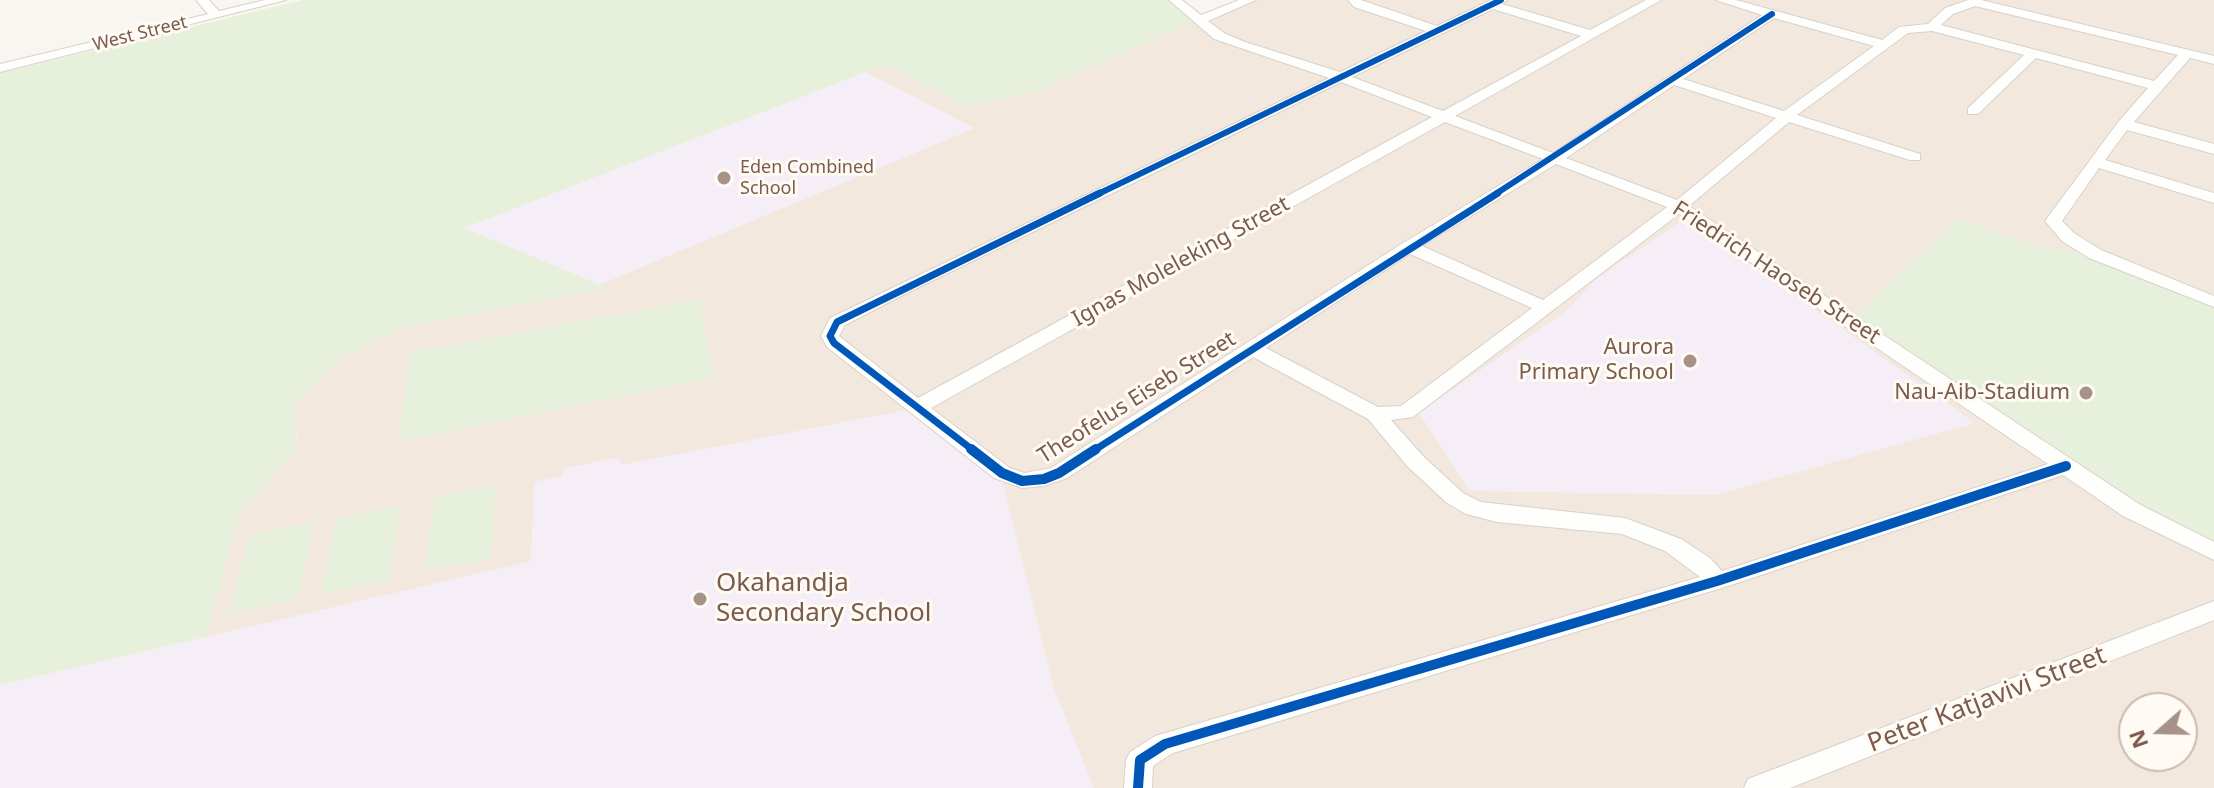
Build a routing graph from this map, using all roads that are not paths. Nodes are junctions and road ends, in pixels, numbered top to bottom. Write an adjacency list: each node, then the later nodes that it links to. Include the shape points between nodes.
1 (202, 0): 10 (street)
2 (280, 0): 10 (street, West Street)
3 (1175, 0): 11 (street, Friedrich Haoseb Street)
4 (1250, 0): 11 (street)
5 (1354, 0): 13 (street)
6 (1655, 0): 14 (street, Ignas Moleleking Street)
7 (1722, 0): 9 (street)
8 (1497, 2): 13 (street); 14 (street)
9 (1772, 14): 15 (street); 21 (street, Theofelus Eiseb Street)
10 (216, 15): 19 (street, West Street)
11 (1198, 20): 20 (street, Friedrich Haoseb Street, via 1240,45)
12 (1932, 27): 15 (street, via 1904,30); 16 (street, via 1949,11 1974,2); 17 (street)
13 (1436, 30): 20 (street)
14 (1592, 35): 25 (street, Ignas Moleleking Street)
15 (1885, 45): 24 (street)
16 (2187, 53): 18 (street); 22 (street)
17 (2033, 54): 22 (street); 23 (street)
18 (2214, 60)
19 (0, 68)
20 (1340, 77): 25 (street, Friedrich Haoseb Street); 37 (street, Theofelus Eiseb Street, via 837,322 831,329 834,343)
21 (1674, 81): 24 (street); 29 (street, Theofelus Eiseb Street)
22 (2156, 86): 26 (street)
23 (1973, 111)
24 (1788, 115): 28 (street); 32 (street)
25 (1444, 117): 29 (street, Friedrich Haoseb Street); 37 (street, Ignas Moleleking Street)
26 (2124, 124): 27 (street); 30 (street)
27 (2214, 149)
28 (1915, 157)
29 (1554, 159): 32 (street, Friedrich Haoseb Street); 33 (street, Theofelus Eiseb Street)
30 (2098, 163): 31 (street); 34 (street, via 2053,221 2095,254)
31 (2214, 198)
32 (1679, 206): 35 (street); 39 (street, Friedrich Haoseb Street)
33 (1409, 247): 35 (street); 36 (street, Theofelus Eiseb Street)
34 (2214, 302)
35 (1545, 307): 38 (street, via 1406,412)
36 (1251, 348): 37 (street, Theofelus Eiseb Street, via 1044,479 1022,481 1002,473); 38 (street)
37 (918, 406)
38 (1375, 414): 41 (street, via 1415,461 1455,498 1474,508 1625,526 1673,545)
39 (2066, 466): 40 (street, Friedrich Haoseb Street, via 2131,510); 41 (street)
40 (2214, 552)
41 (1717, 581): 43 (street, via 1165,744 1140,760)
42 (2214, 610): 44 (street, Peter Katjavivi Street)
43 (1138, 788)
44 (1758, 788)

